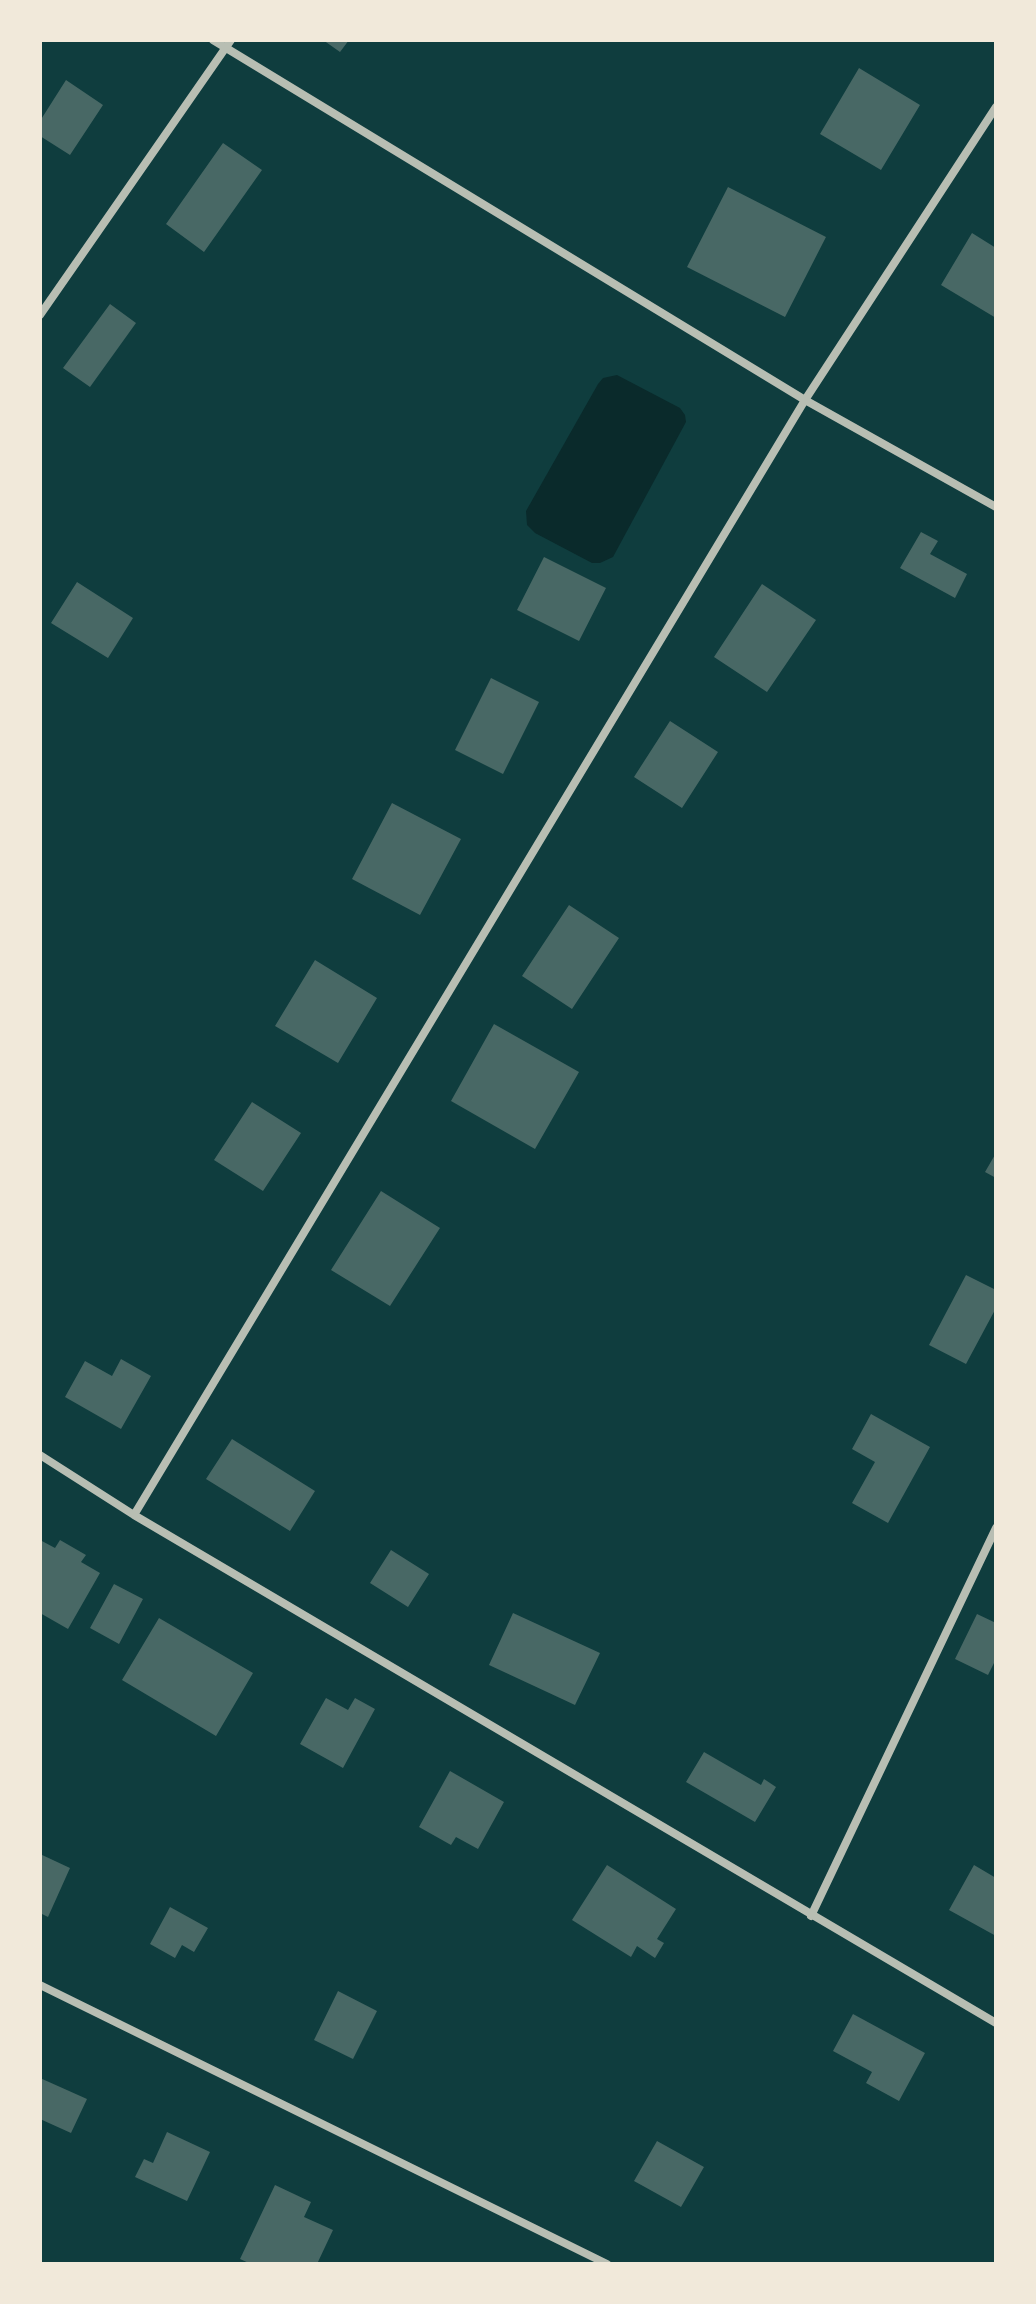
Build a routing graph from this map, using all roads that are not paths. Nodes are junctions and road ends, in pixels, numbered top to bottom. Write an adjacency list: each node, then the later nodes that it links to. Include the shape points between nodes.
1 (213, 40): 2 (street)
2 (228, 44): 4 (street); 5 (street)
3 (996, 107): 5 (street)
4 (40, 315)
5 (805, 400): 6 (street); 8 (street)
6 (996, 507)
7 (40, 1455): 8 (street)
8 (134, 1515): 10 (street)
9 (996, 1528): 10 (street)
10 (811, 1916): 12 (street)
11 (40, 1985): 13 (street)
12 (996, 2023)
13 (607, 2264)

